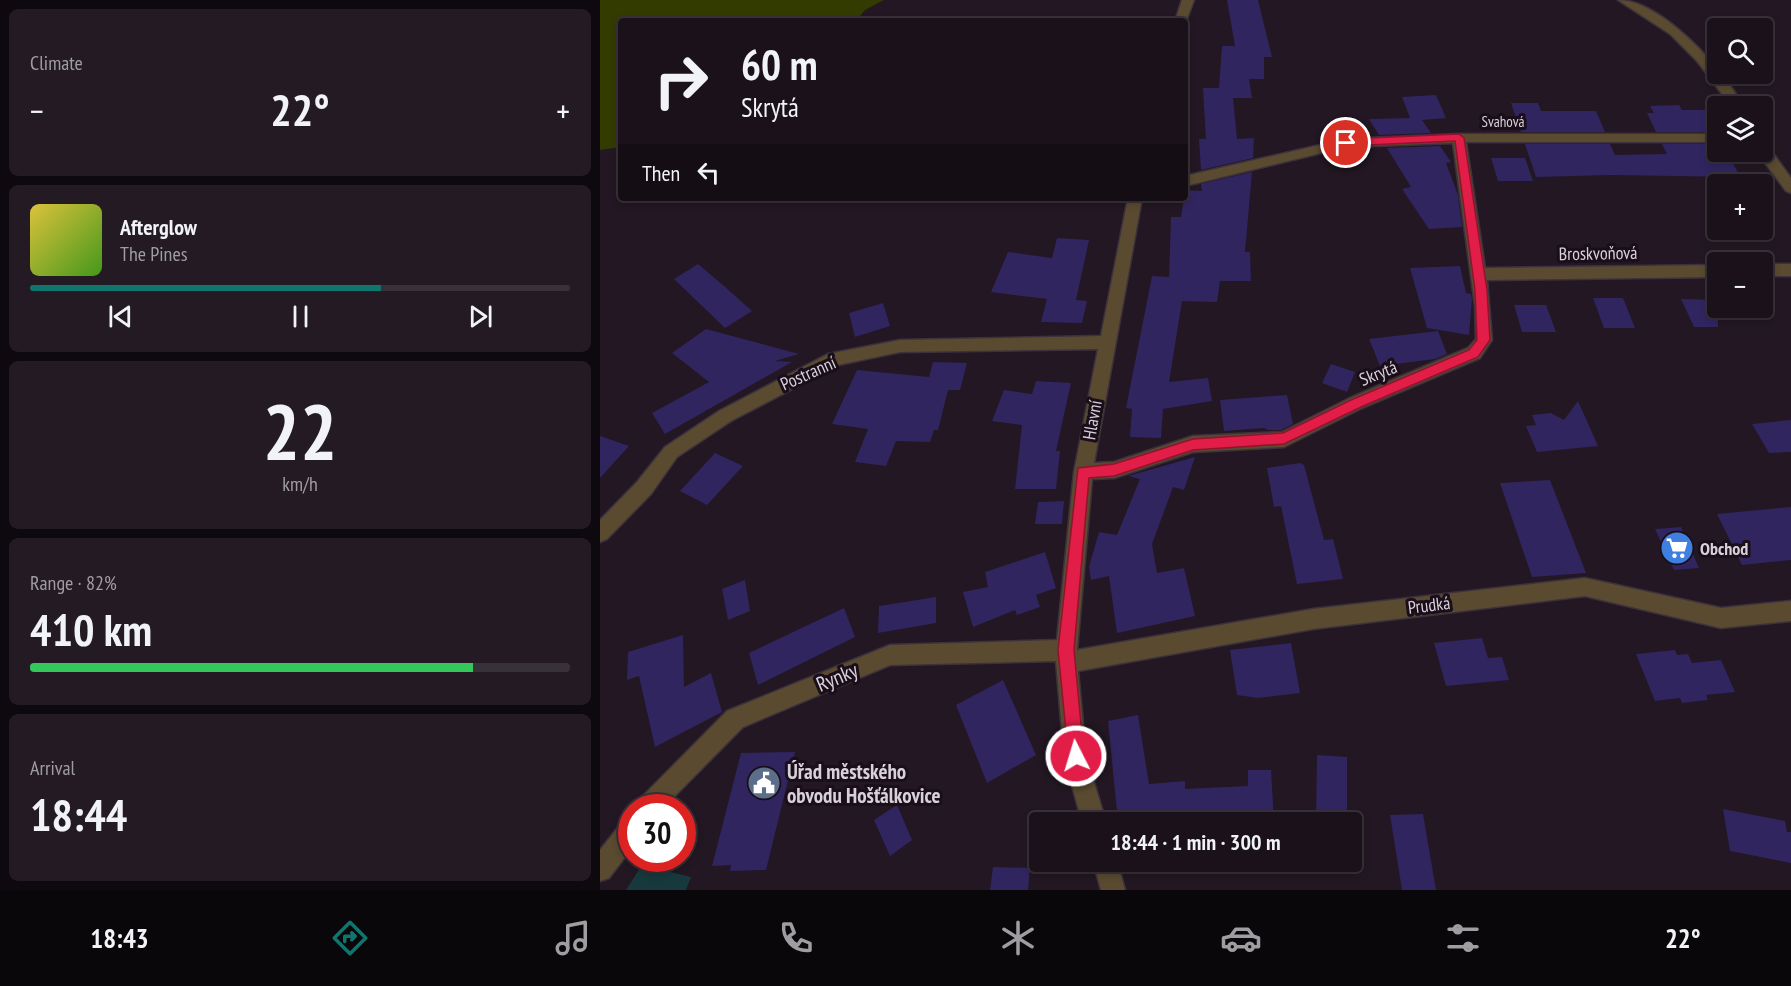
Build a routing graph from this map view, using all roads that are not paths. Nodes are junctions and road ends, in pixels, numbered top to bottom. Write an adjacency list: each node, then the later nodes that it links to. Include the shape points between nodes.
1 (1188, 0): 3 (street)
2 (1624, 0): 4 (street, via 1659,20 1696,51)
3 (1182, 18)
4 (1730, 96)
5 (1459, 138): 6 (street, Svahová); 8 (street, Svahová, via 1346,143); 14 (street, Skrytá)
6 (1707, 138)
7 (1772, 162): 9 (street)
8 (1188, 180)
9 (1791, 188)
10 (1134, 201): 15 (street, Hlavní)
11 (1773, 270): 12 (street)
12 (1791, 270)
13 (1707, 271): 14 (street, Broskvoňová)
14 (1479, 274): 16 (street, Skrytá, via 1484,340 1474,353 1356,403 1284,439 1193,444 1114,470)
15 (1106, 342): 16 (street, Hlavní); 17 (street, Postranní, via 900,346 834,359 725,416 671,452 644,488)
16 (1083, 472): 19 (street, Hlavní)
17 (600, 533)
18 (1791, 611): 19 (street, Prudká, via 1721,618 1585,587 1313,620)
19 (1066, 656): 20 (street, Rynky, via 890,655 735,719); 21 (street, Hlavní, via 1076,756)
20 (661, 794)
21 (1091, 812)
22 (618, 846): 23 (street)
23 (600, 869)
24 (1108, 872): 25 (street)
25 (1113, 890)

